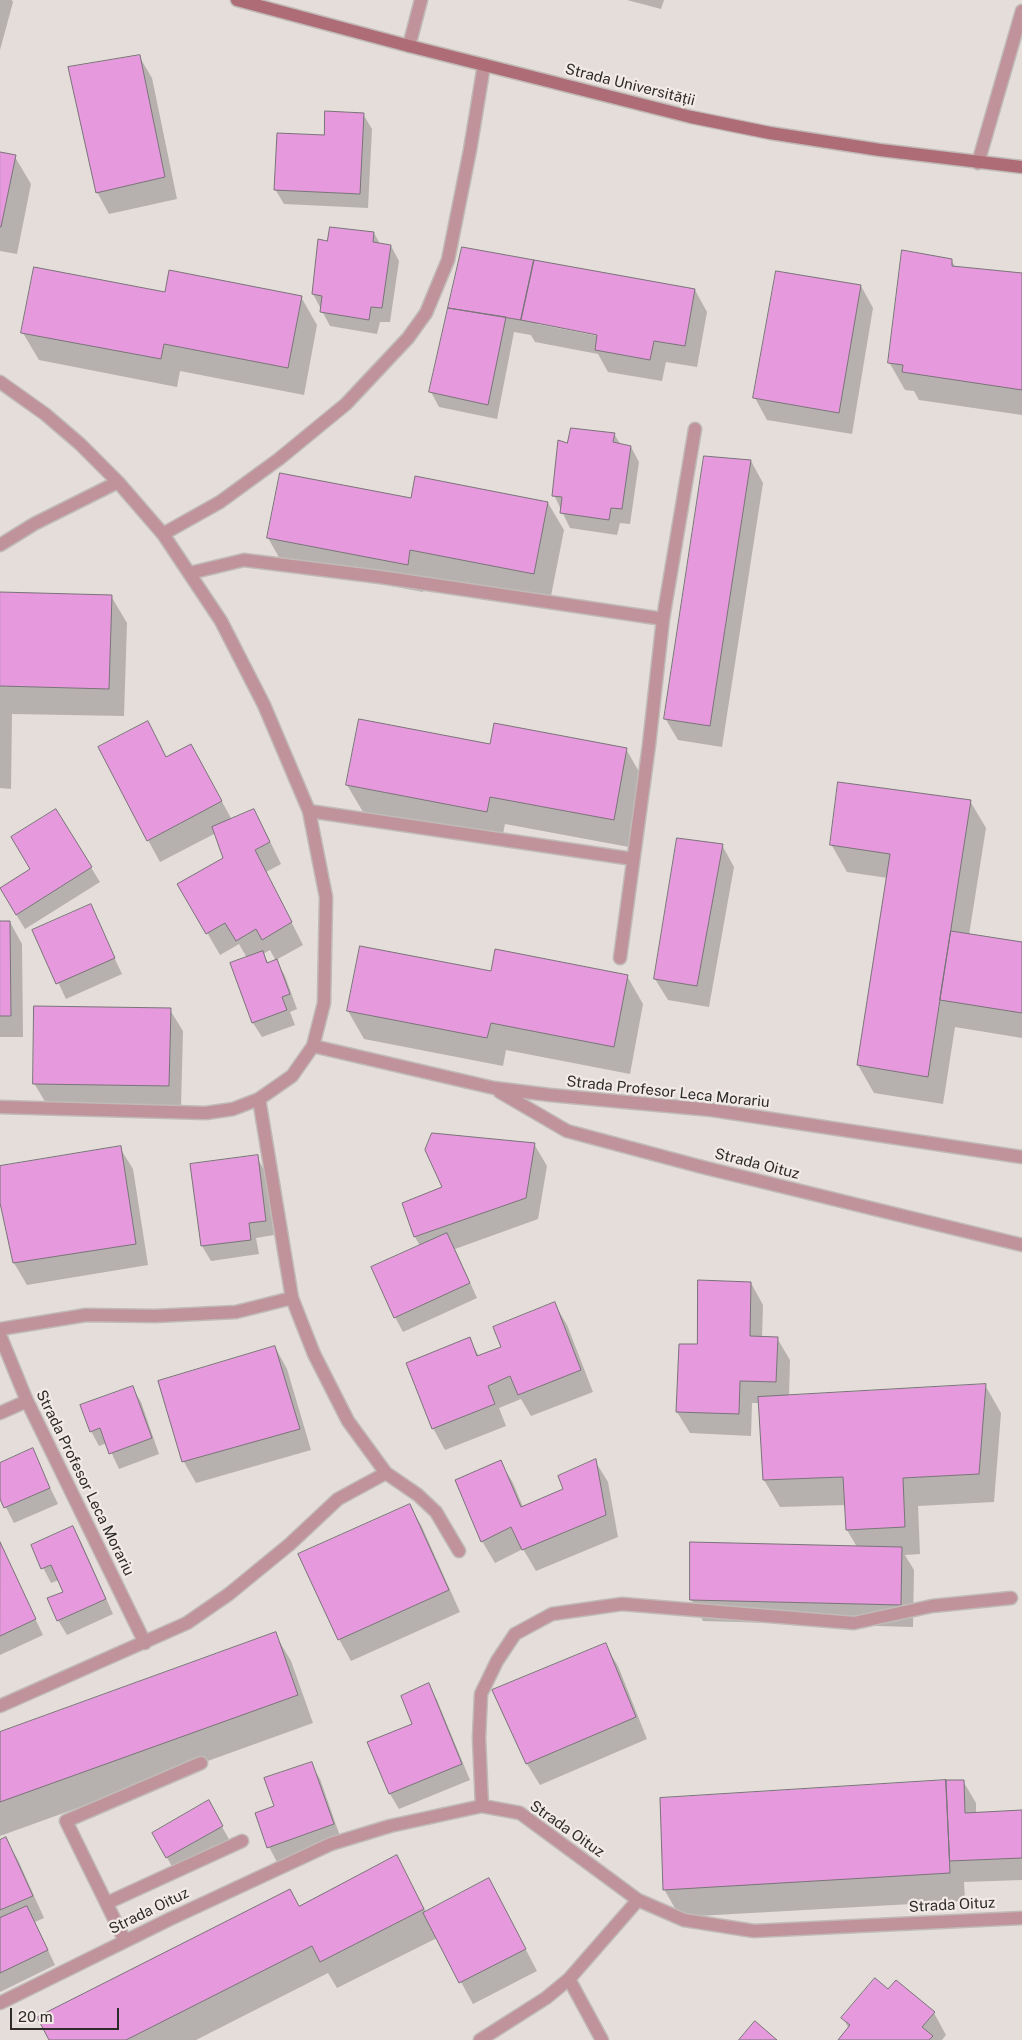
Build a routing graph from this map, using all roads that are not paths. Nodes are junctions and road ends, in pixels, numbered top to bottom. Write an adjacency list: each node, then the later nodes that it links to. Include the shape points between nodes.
1 (237, 0): 4 (street, Strada Universității)
2 (421, 0): 4 (street)
3 (1022, 11): 6 (street)
4 (409, 46): 5 (street, Strada Universității)
5 (484, 65): 6 (street, Strada Universității, via 690,117 779,134); 11 (street, via 448,260 426,313 408,338 346,404 279,459 227,496)
6 (978, 163): 7 (street, Strada Universității)
7 (1022, 167)
8 (0, 382): 10 (street, via 45,414)
9 (695, 429): 14 (street)
10 (118, 482): 11 (street); 12 (street, via 34,524)
11 (164, 534): 13 (street)
12 (0, 545)
13 (190, 573): 14 (street, via 244,560); 15 (street, via 221,621 264,705)
14 (663, 619): 16 (street)
15 (309, 811): 16 (street); 18 (street, via 326,897 324,1002)
16 (633, 859): 17 (street)
17 (620, 958)
18 (313, 1046): 19 (street, Strada Profesor Leca Morariu); 20 (street, via 292,1076)
19 (494, 1088): 22 (street, Strada Profesor Leca Morariu, via 712,1110); 23 (street, Strada Oituz, via 567,1130 702,1167)
20 (259, 1100): 21 (street, via 233,1109 206,1113); 24 (street)
21 (0, 1107)
22 (1022, 1157)
23 (1022, 1245)
24 (292, 1298): 25 (street, via 236,1312 86,1315); 29 (street, via 314,1354 348,1420)
25 (0, 1329)
26 (0, 1335): 27 (street, Strada Profesor Leca Morariu)
27 (27, 1400): 28 (street); 32 (street, Strada Profesor Leca Morariu)
28 (0, 1413)
29 (386, 1473): 30 (street, via 436,1512); 32 (street, via 338,1499 229,1594 187,1623)
30 (460, 1551)
31 (1011, 1598): 35 (street, via 932,1606 854,1624 622,1604 552,1614 515,1634 481,1694)
32 (145, 1643): 33 (street)
33 (0, 1706)
34 (201, 1763): 38 (street, via 66,1821)
35 (482, 1806): 37 (street, Strada Oituz, via 520,1814); 40 (street, Strada Oituz, via 390,1826 332,1844)
36 (242, 1841): 38 (street)
37 (638, 1900): 39 (street, Strada Oituz, via 684,1920 754,1930); 41 (street)
38 (107, 1903): 40 (street)
39 (1022, 1918)
40 (125, 1940): 42 (street, Strada Oituz)
41 (569, 1979): 43 (street, via 546,1998); 44 (street)
42 (0, 2004)
43 (480, 2040)
44 (602, 2040)

